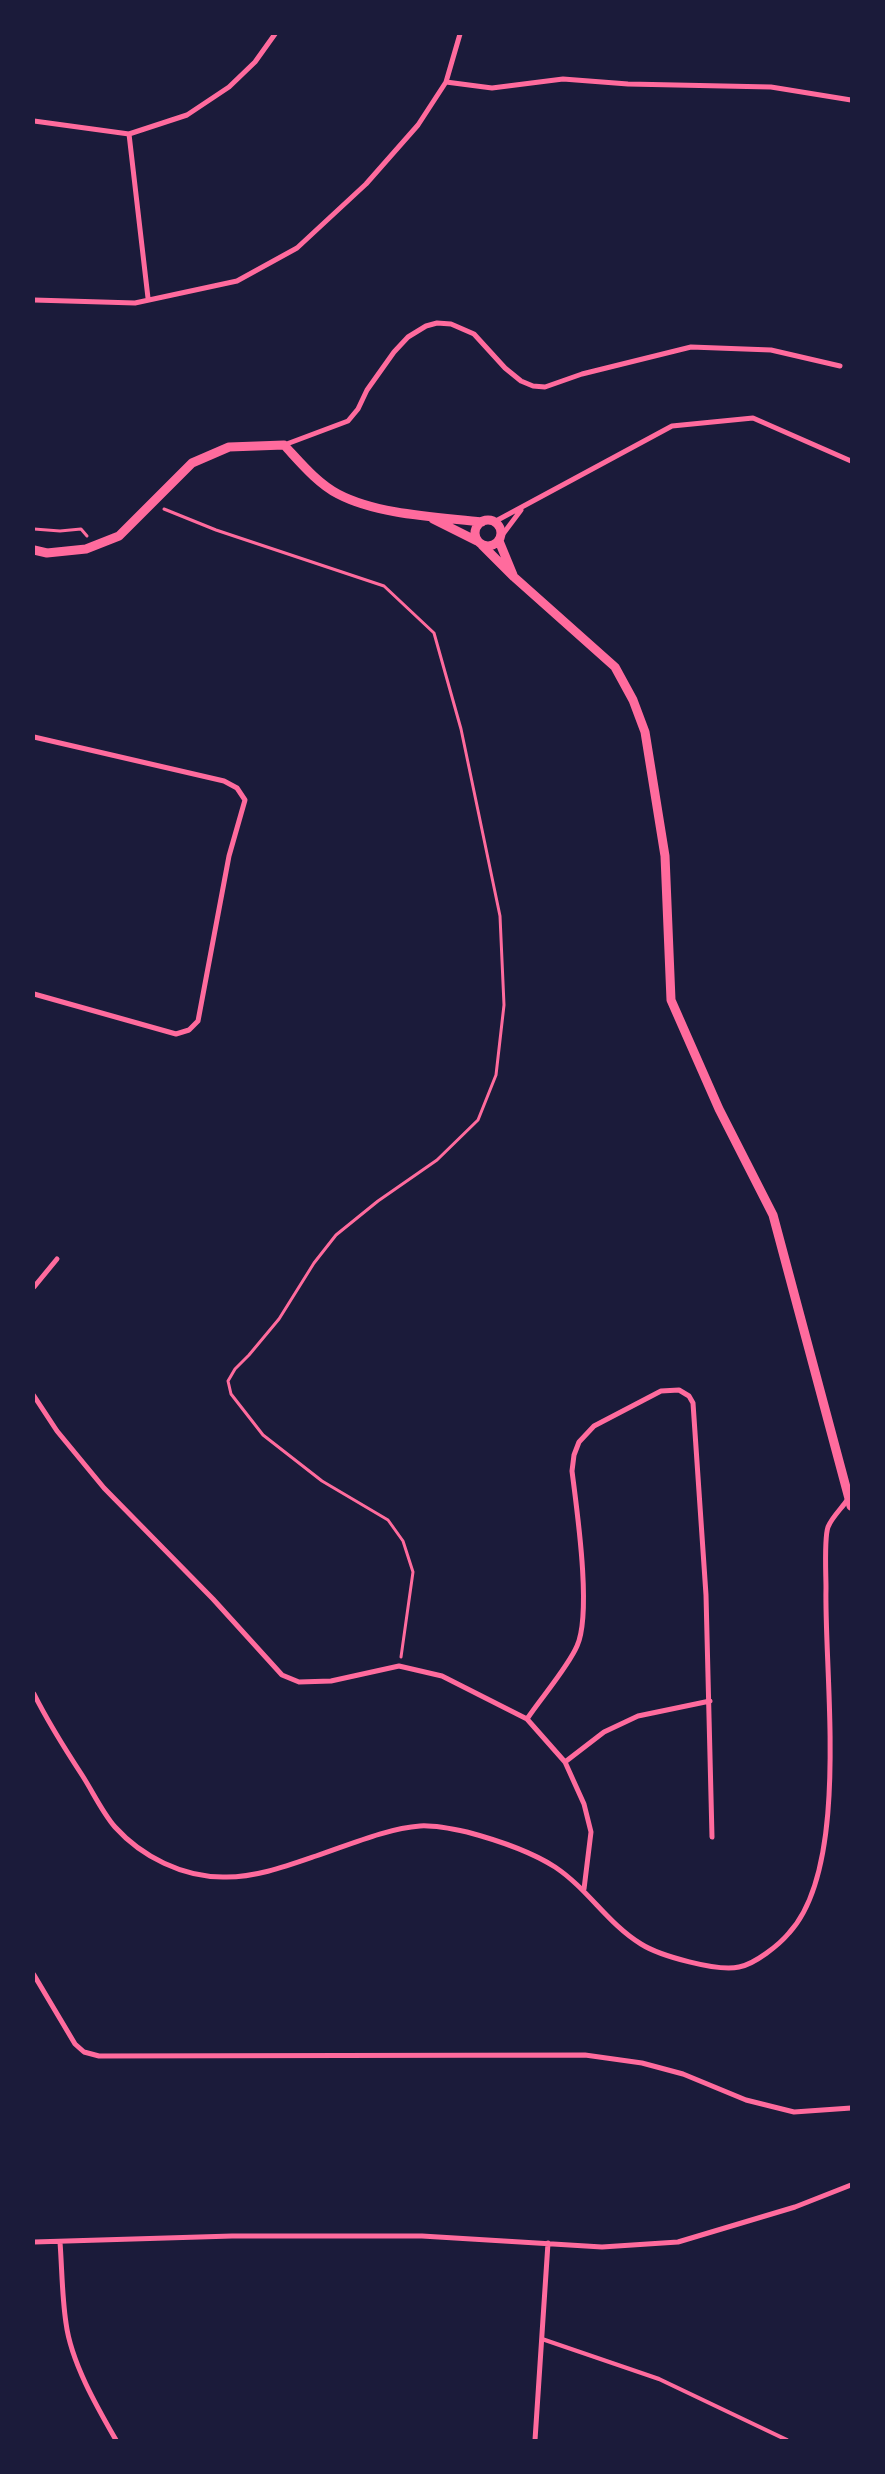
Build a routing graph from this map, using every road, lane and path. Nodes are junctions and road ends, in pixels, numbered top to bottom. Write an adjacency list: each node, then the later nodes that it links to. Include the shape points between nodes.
1 (275, 34): 6 (street, via 255,62 229,87 188,115)
2 (460, 34): 3 (street)
3 (446, 82): 4 (street, via 492,88 563,79 771,87); 7 (street, via 418,125 366,184 297,248 237,281)
4 (851, 100)
5 (34, 121): 6 (street)
6 (129, 134): 7 (street)
7 (148, 298): 8 (street, via 135,303)
8 (34, 300)
9 (840, 366): 10 (street, via 771,350 691,347 546,386 533,386 504,368 474,334 437,322 408,337 394,352 348,421)
10 (284, 445): 12 (street, via 229,447 192,463); 14 (street, via 312,475 338,494 370,506)
11 (851, 461): 13 (street, via 753,418 672,426)
12 (152, 504): 20 (street, via 119,536); 29 (path, via 216,530 384,586 434,632 462,729 500,916 504,1005 496,1075 478,1120 437,1160 336,1235 279,1319 228,1380 231,1394 263,1435 322,1481 388,1520 403,1541 413,1572)
13 (522, 507): 16 (street); 18 (street)
14 (426, 516): 15 (street); 19 (street)
15 (482, 522): 16 (street); 19 (street, via 476,529)
16 (494, 522): 18 (street, via 500,529)
17 (34, 529): 20 (path, via 81,529)
18 (500, 539): 19 (street, via 491,546); 22 (street)
19 (480, 543): 22 (street)
20 (96, 546): 21 (street, via 47,553)
21 (34, 550)
22 (514, 577): 28 (street, via 615,667 633,700 645,732 665,856 671,1000 773,1215)
23 (34, 737): 24 (street, via 224,781 237,788 245,800 227,865 201,1008 198,1021 193,1026 176,1034)
24 (34, 994)
25 (57, 1259): 26 (street)
26 (34, 1287)
27 (34, 1396): 29 (street, via 57,1431 104,1488 213,1598 282,1675 299,1682 331,1681)
28 (850, 1503): 35 (street, via 827,1528 825,1605 830,1742 825,1850 811,1900 791,1932 766,1953 740,1967 710,1966 642,1945 611,1920)
29 (399, 1666): 32 (street, via 442,1676)
30 (34, 1694): 35 (street, via 114,1825 135,1846 158,1861 190,1872 224,1877 276,1870 364,1838 421,1826 466,1832 519,1849 554,1866)
31 (710, 1701): 32 (street, via 693,1403 690,1396 679,1390 661,1391 594,1426 574,1454 572,1471 583,1584 582,1632 577,1648); 33 (street, via 638,1716 604,1732); 34 (street)
32 (527, 1718): 33 (street)
33 (565, 1762): 35 (street, via 584,1804 591,1832)
34 (712, 1837)
35 (584, 1890)
36 (34, 1975): 37 (street, via 75,2044 84,2052 99,2056 585,2055 642,2063 675,2072 746,2100 794,2112)
37 (851, 2108)
38 (851, 2186): 41 (street, via 795,2207 678,2242 602,2247)
39 (34, 2242): 40 (street)
40 (60, 2242): 41 (street, via 232,2236 422,2236); 43 (street, via 66,2325 81,2370)
41 (548, 2243): 42 (street)
42 (542, 2339): 44 (street); 45 (lane, via 658,2379)
43 (116, 2440)
44 (535, 2440)
45 (787, 2440)

